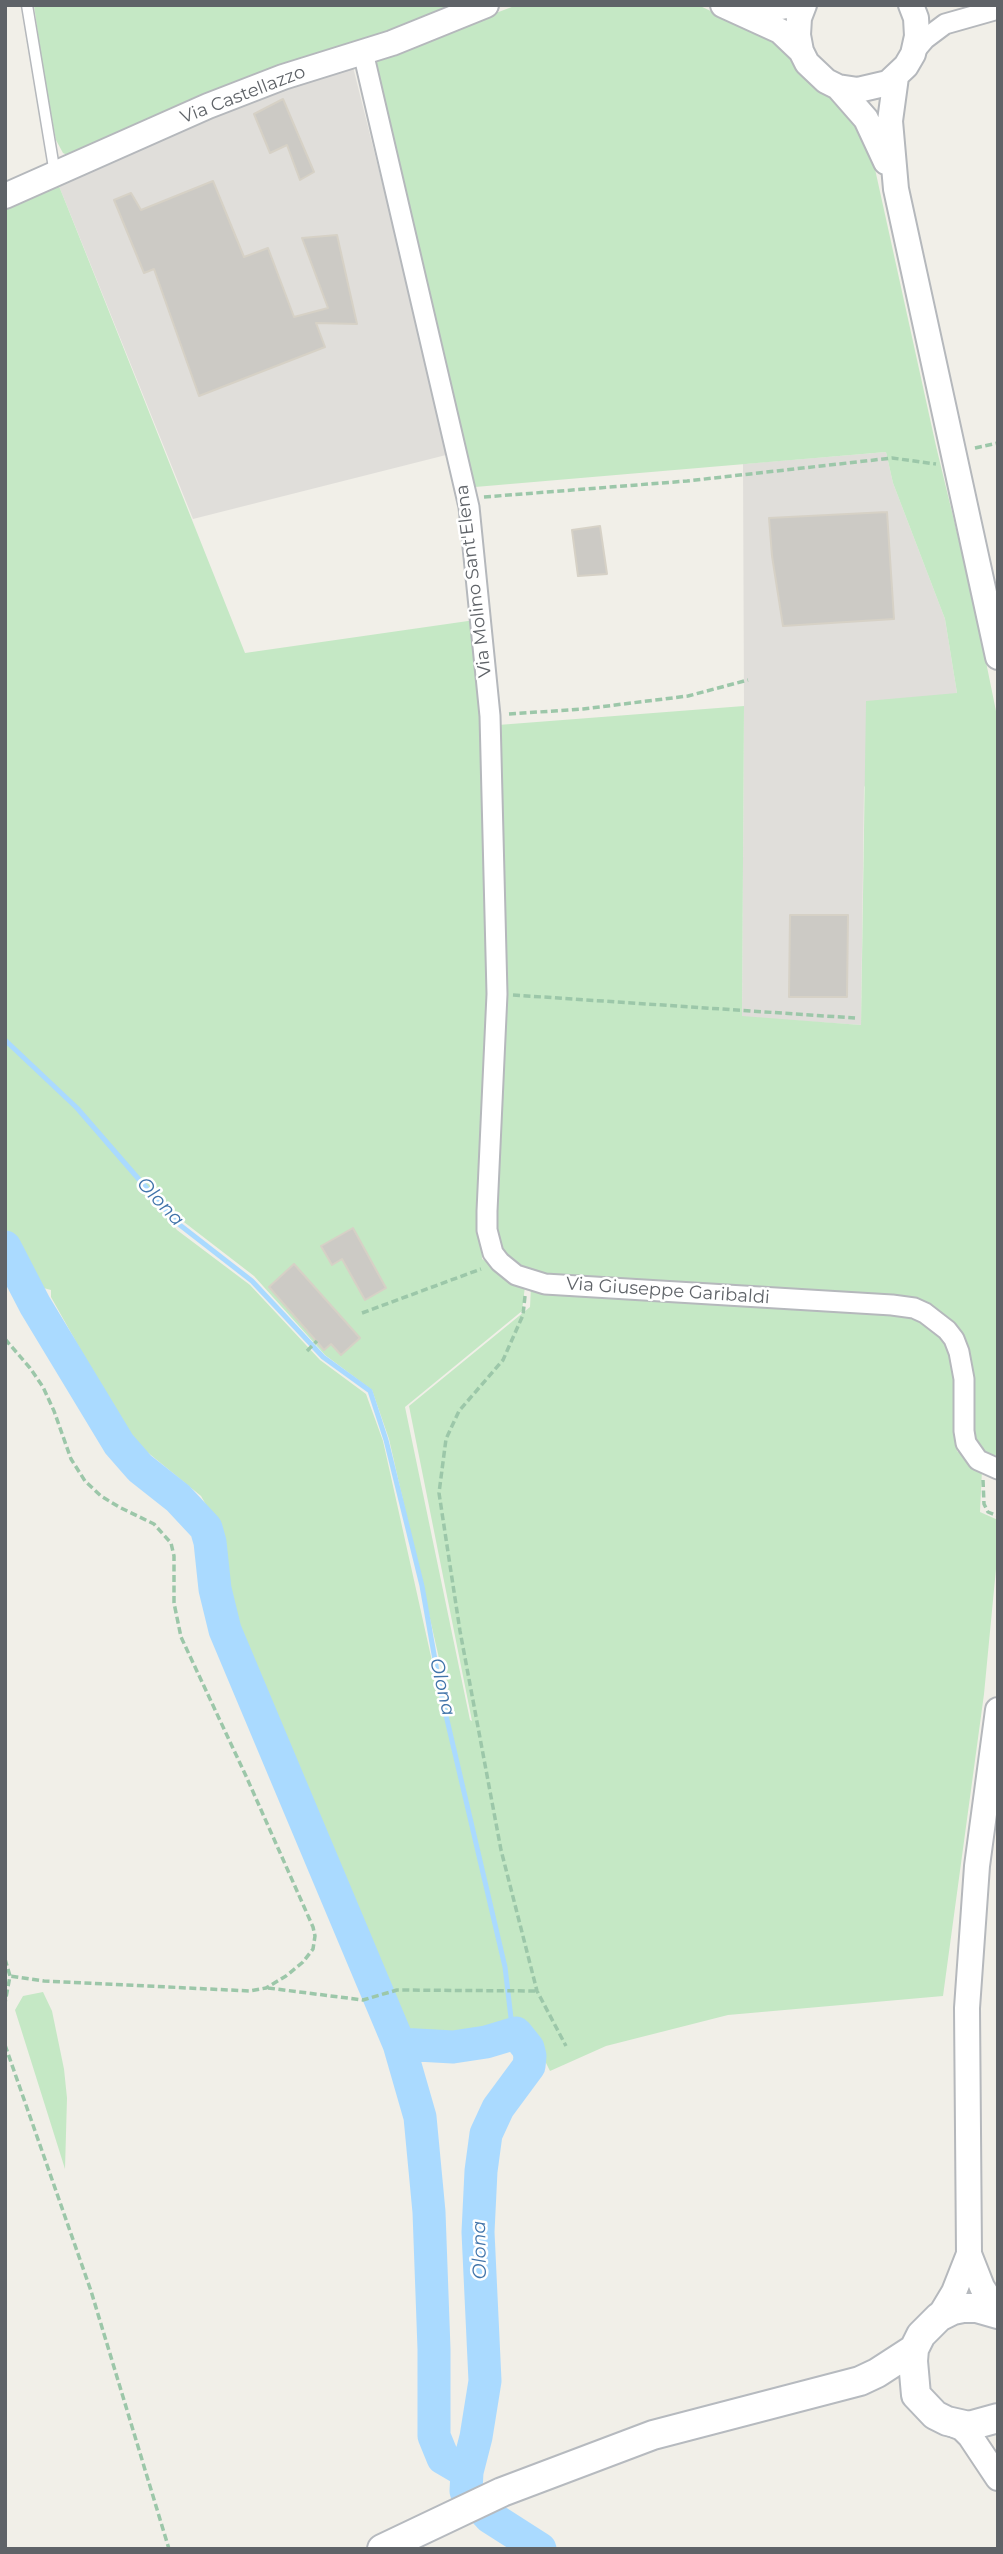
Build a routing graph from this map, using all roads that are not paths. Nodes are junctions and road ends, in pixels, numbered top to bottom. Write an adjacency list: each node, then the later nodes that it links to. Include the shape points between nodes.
1 (27, 5): 14 (lane)
2 (486, 5): 10 (street, Via Castellazzo)
3 (724, 5): 4 (street, via 750,9); 9 (street, via 780,31)
4 (792, 5)
5 (804, 5): 9 (street, via 798,26)
6 (911, 5): 11 (street, via 917,26)
7 (964, 5): 8 (street)
8 (998, 8): 11 (street, via 945,24)
9 (802, 51): 13 (street, via 816,73)
10 (363, 52): 14 (street, Via Castellazzo, via 258,87); 18 (street, Via Molino Sant'Elena, via 467,499 490,716 497,994 487,1211 489,1239)
11 (913, 54): 12 (street)
12 (896, 77): 13 (street, via 869,89); 15 (street, via 891,121)
13 (838, 87): 15 (street, via 872,128)
14 (55, 174): 16 (street, Via Castellazzo)
15 (896, 189): 17 (street)
16 (5, 196)
17 (998, 657)
18 (500, 1262): 19 (street, Via Giuseppe Garibaldi, via 516,1275 545,1284 914,1308 940,1323 954,1339 962,1364 966,1443 978,1460)
19 (991, 1467)
20 (998, 1710): 21 (street, via 977,1866 967,2008)
21 (968, 2254): 22 (street); 23 (street)
22 (998, 2313): 23 (main road, via 963,2308)
23 (939, 2317): 24 (main road)
24 (914, 2349): 25 (main road); 26 (main road)
25 (860, 2381): 26 (main road); 32 (main road, via 653,2435 502,2492)
26 (916, 2395): 28 (main road)
27 (998, 2418): 28 (main road, via 969,2426)
28 (947, 2421): 31 (street, via 970,2436)
29 (998, 2456): 30 (street)
30 (998, 2472)
31 (998, 2477)
32 (382, 2549)

